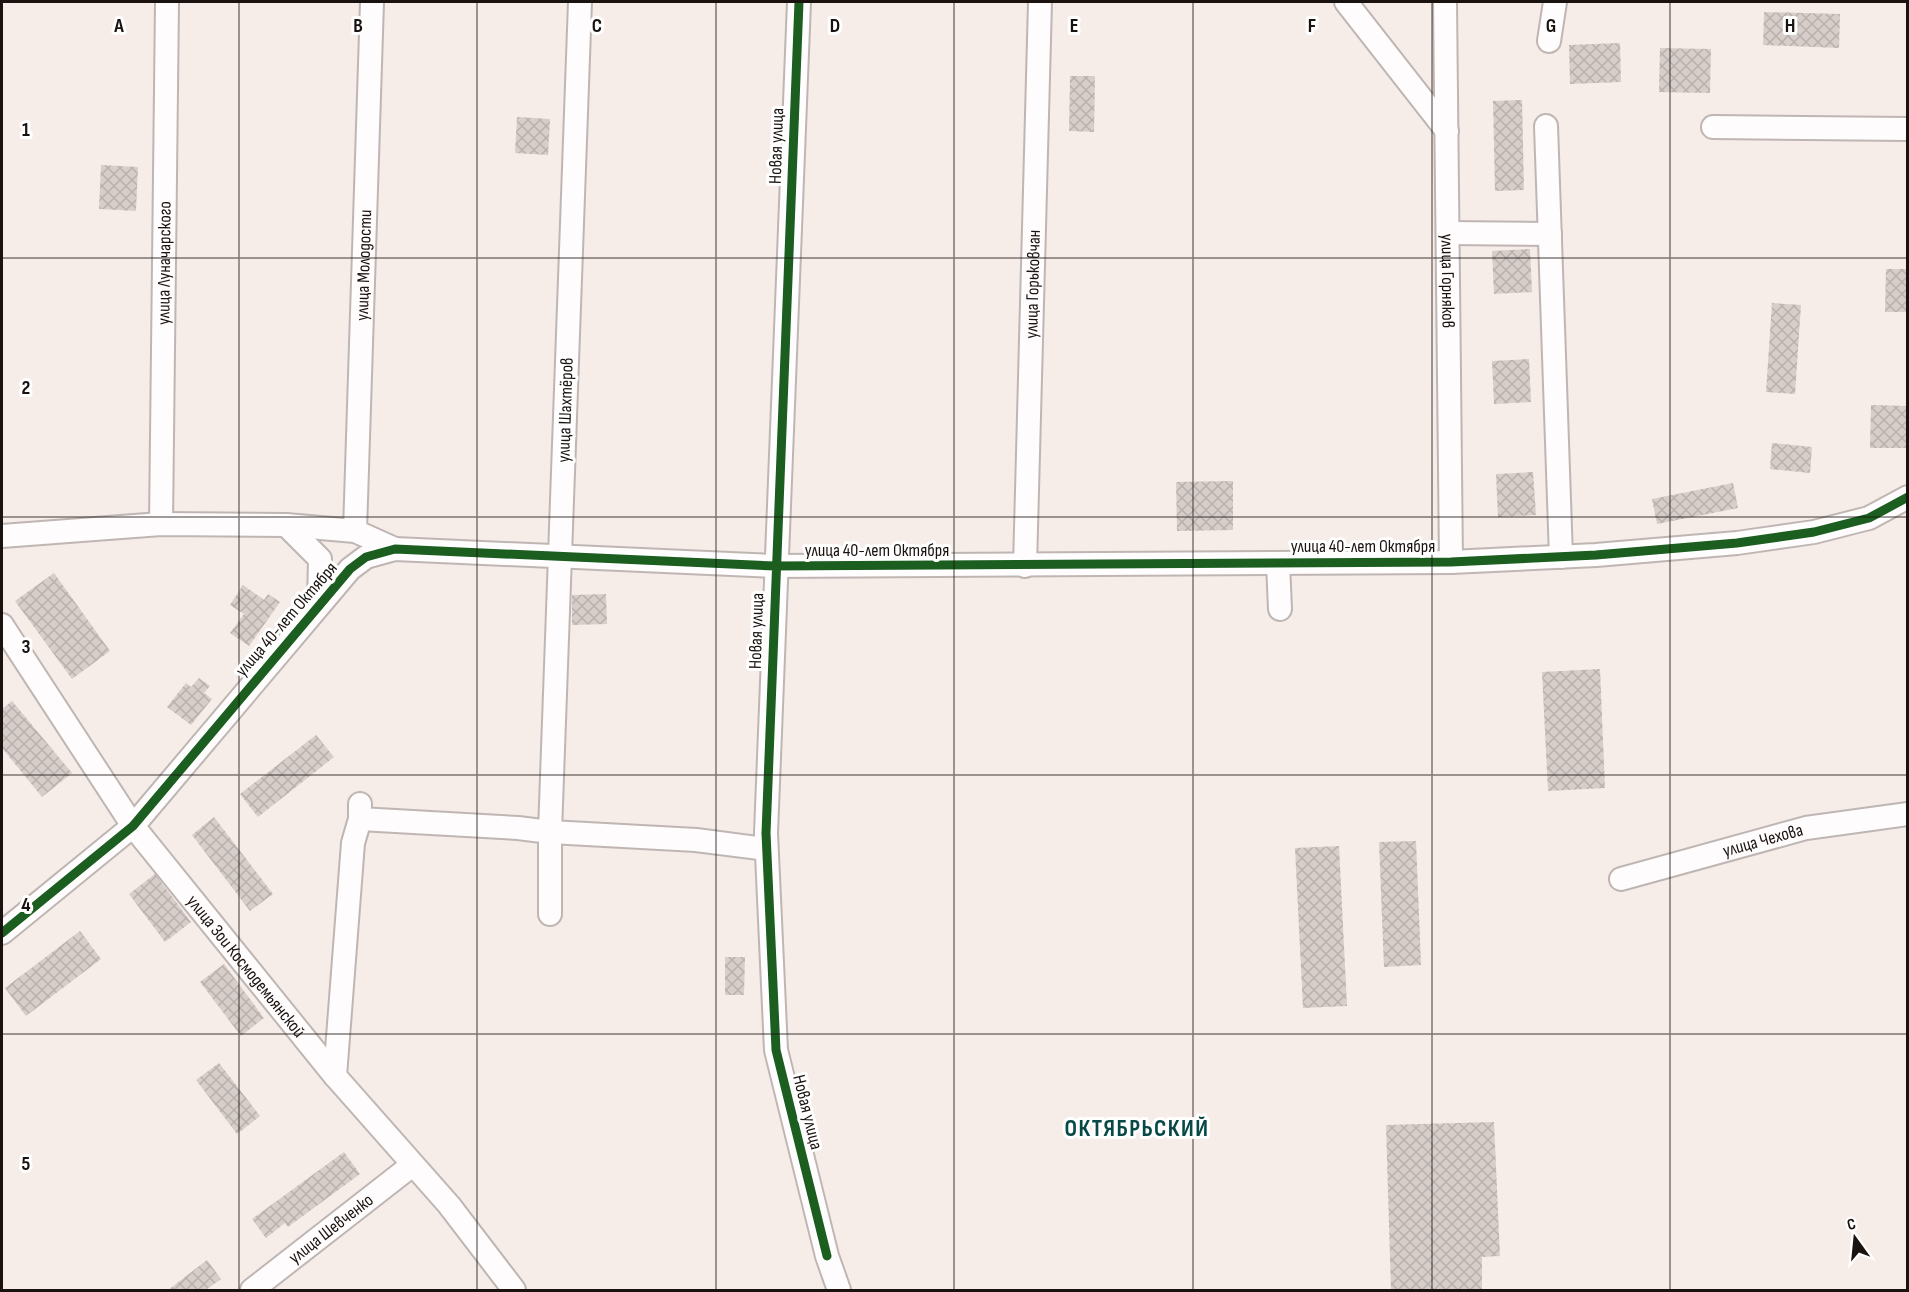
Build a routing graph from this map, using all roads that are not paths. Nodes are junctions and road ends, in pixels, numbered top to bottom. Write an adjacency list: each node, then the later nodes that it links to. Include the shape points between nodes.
1 (167, 2): 17 (street, улица Луначарского)
2 (372, 2): 19 (street, улица Молодости)
3 (580, 2): 22 (street, улица Шахтёров)
4 (799, 2): 26 (street, Новая улица)
5 (1040, 2): 27 (street, улица Горьковчан)
6 (1346, 2): 13 (street)
7 (1445, 2): 13 (street, улица Горняков)
8 (1555, 2): 9 (street)
9 (1549, 41)
10 (1546, 126): 15 (street)
11 (1713, 127): 12 (street)
12 (1908, 129)
13 (1447, 131): 14 (street, улица Горняков)
14 (1448, 233): 15 (street); 25 (street, улица Горняков)
15 (1550, 234): 23 (street)
16 (1908, 497): 23 (street, улица 40-лет Октября, via 1869,518 1814,532 1737,543)
17 (161, 524): 18 (street, улица 40-лет Октября); 20 (street, улица 40-лет Октября)
18 (286, 525): 19 (street, улица 40-лет Октября); 28 (street, via 320,559)
19 (355, 531): 21 (street, улица 40-лет Октября)
20 (2, 536)
21 (395, 549): 22 (street, улица 40-лет Октября); 28 (street, улица 40-лет Октября, via 366,557)
22 (559, 555): 26 (street, улица 40-лет Октября); 32 (street, улица Шахтёров)
23 (1561, 557): 25 (street, улица 40-лет Октября)
24 (1278, 562): 25 (street, улица 40-лет Октября); 27 (street, улица 40-лет Октября); 29 (street)
25 (1451, 562)
26 (775, 566): 27 (street, улица 40-лет Октября); 34 (street, Новая улица)
27 (1025, 566)
28 (319, 604): 33 (street, улица 40-лет Октября)
29 (1280, 609)
30 (2, 625): 33 (street, улица Зои Космодемьянской)
31 (1908, 813): 35 (street, улица Чехова, via 1806,828)
32 (550, 825): 34 (street); 36 (street, улица Шахтёров); 38 (street, via 518,828 360,812 353,843)
33 (133, 826): 37 (street, улица 40-лет Октября); 38 (street, улица Зои Космодемьянской)
34 (766, 849): 42 (street, Новая улица, via 776,1050 826,1256)
35 (1621, 879)
36 (550, 914)
37 (2, 933)
38 (335, 1076): 39 (street, улица Зои Космодемьянской)
39 (411, 1166): 40 (street, улица Шевченко); 41 (street, улица Зои Космодемьянской, via 449,1205)
40 (252, 1290)
41 (514, 1290)
42 (839, 1290)

